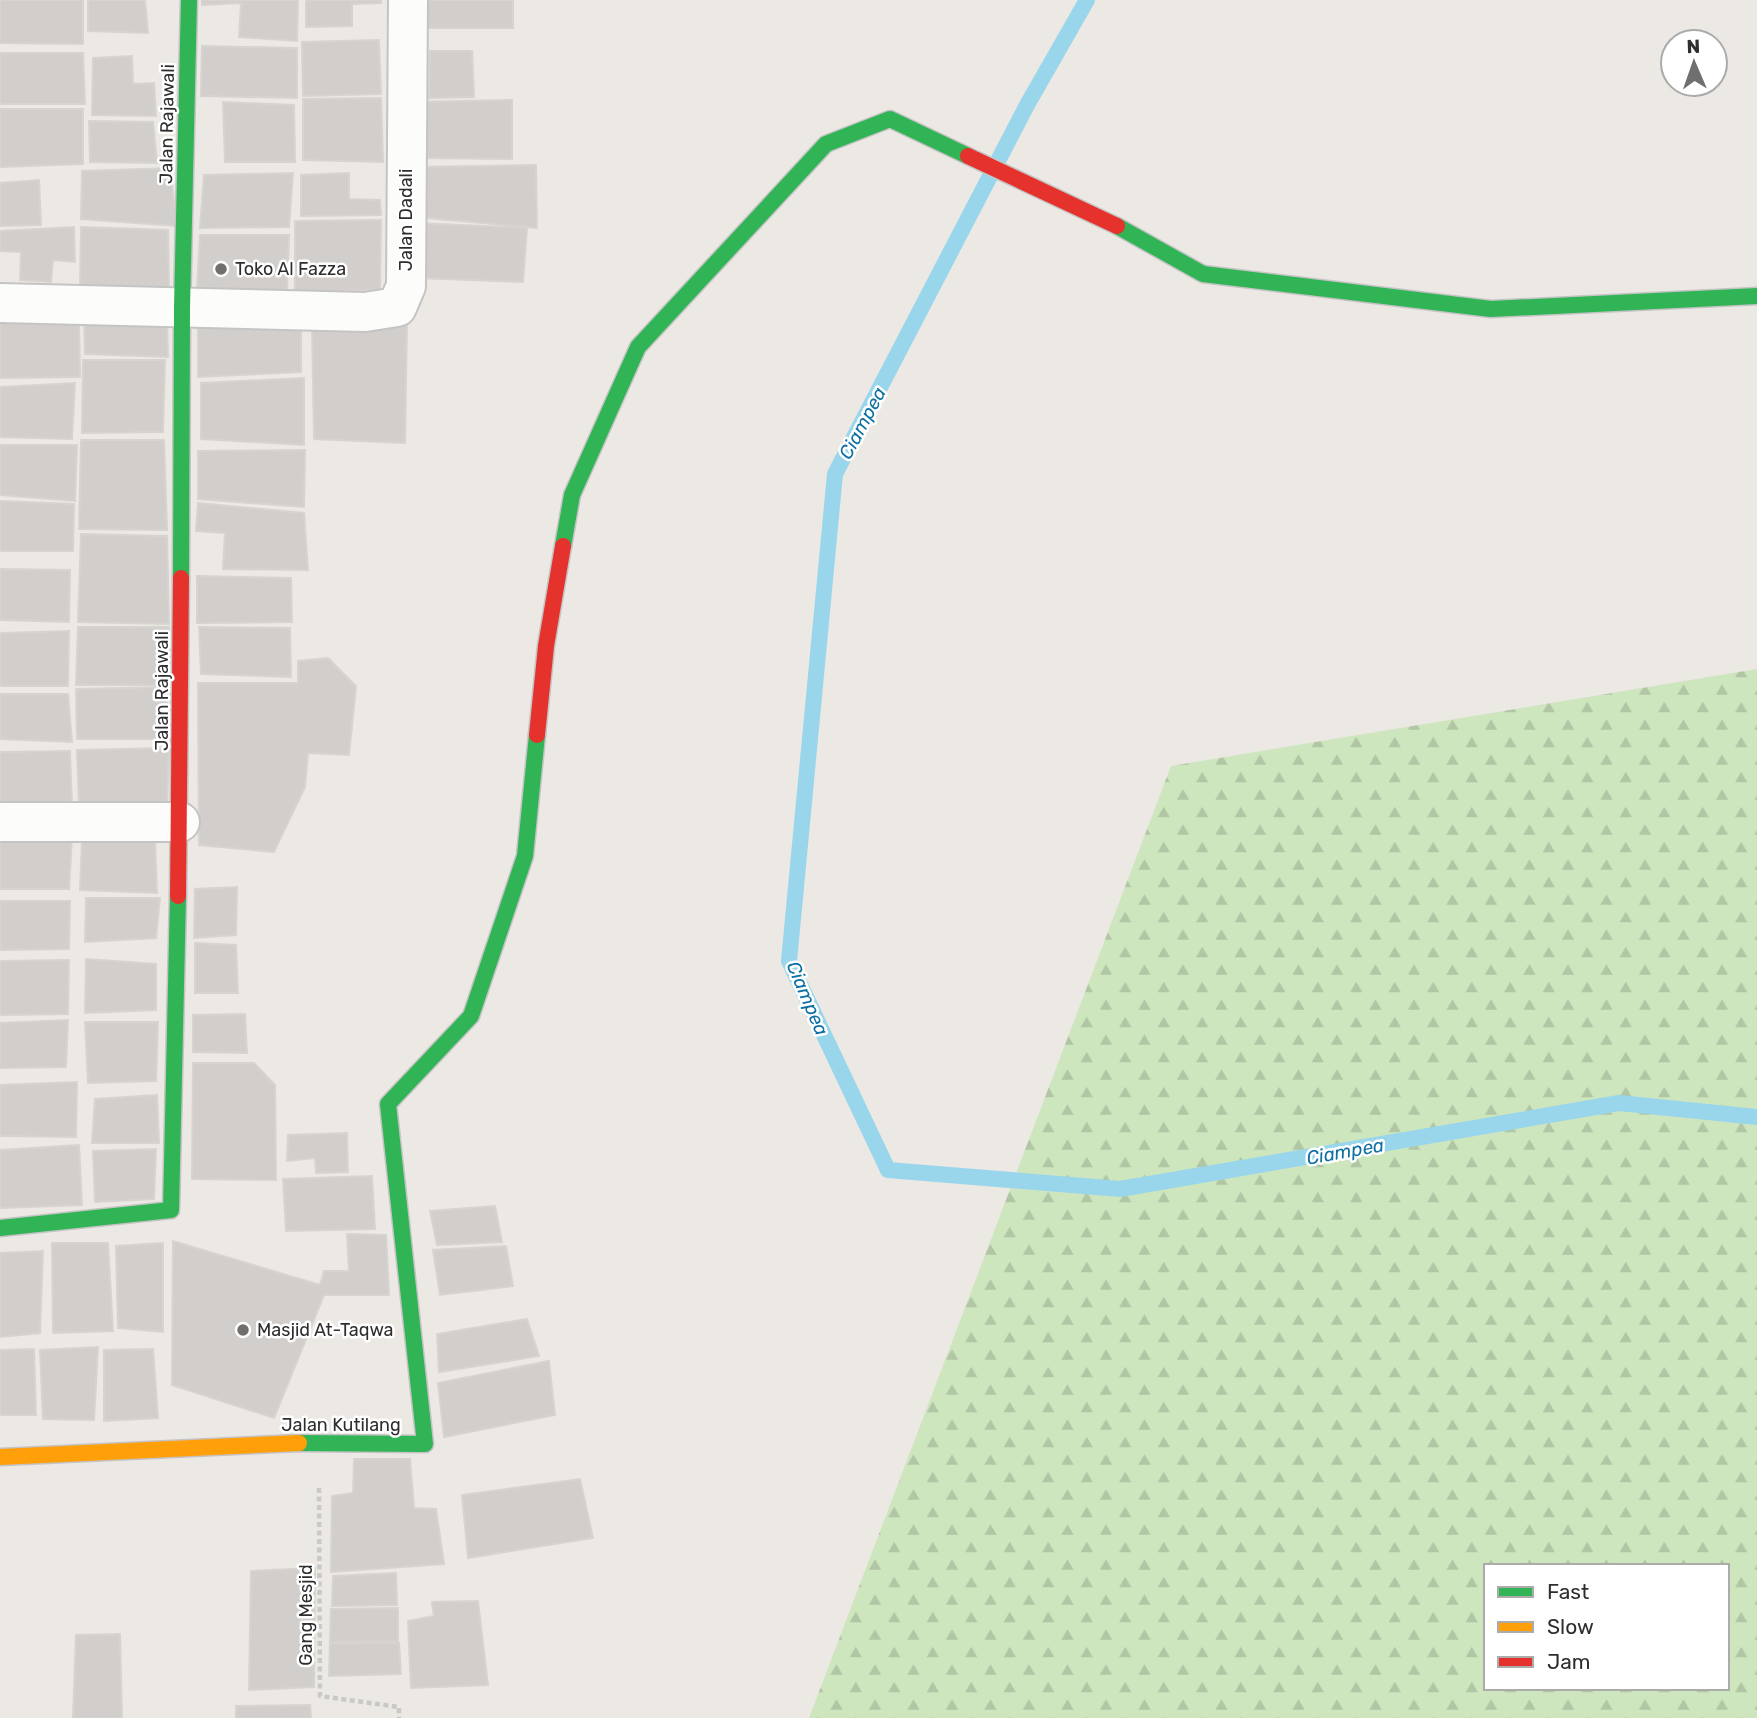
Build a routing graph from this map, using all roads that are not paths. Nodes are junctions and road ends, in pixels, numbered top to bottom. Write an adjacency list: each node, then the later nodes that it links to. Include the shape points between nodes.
1 (189, 0): 5 (street, Jalan Rajawali)
2 (408, 0): 5 (street, Jalan Dadali, via 406,286 397,307 365,312)
3 (1757, 296): 9 (street, Jalan Kutilang, via 1478,307 1203,274 1103,219 890,119 826,144 638,347 572,495 546,646 525,856 471,1016 388,1104 425,1444 319,1442)
4 (0, 303): 5 (street)
5 (182, 308): 7 (street, Jalan Rajawali)
6 (0, 822): 7 (street)
7 (180, 822): 8 (street, Jalan Rajawali, via 171,1210)
8 (0, 1228)
9 (0, 1457)

